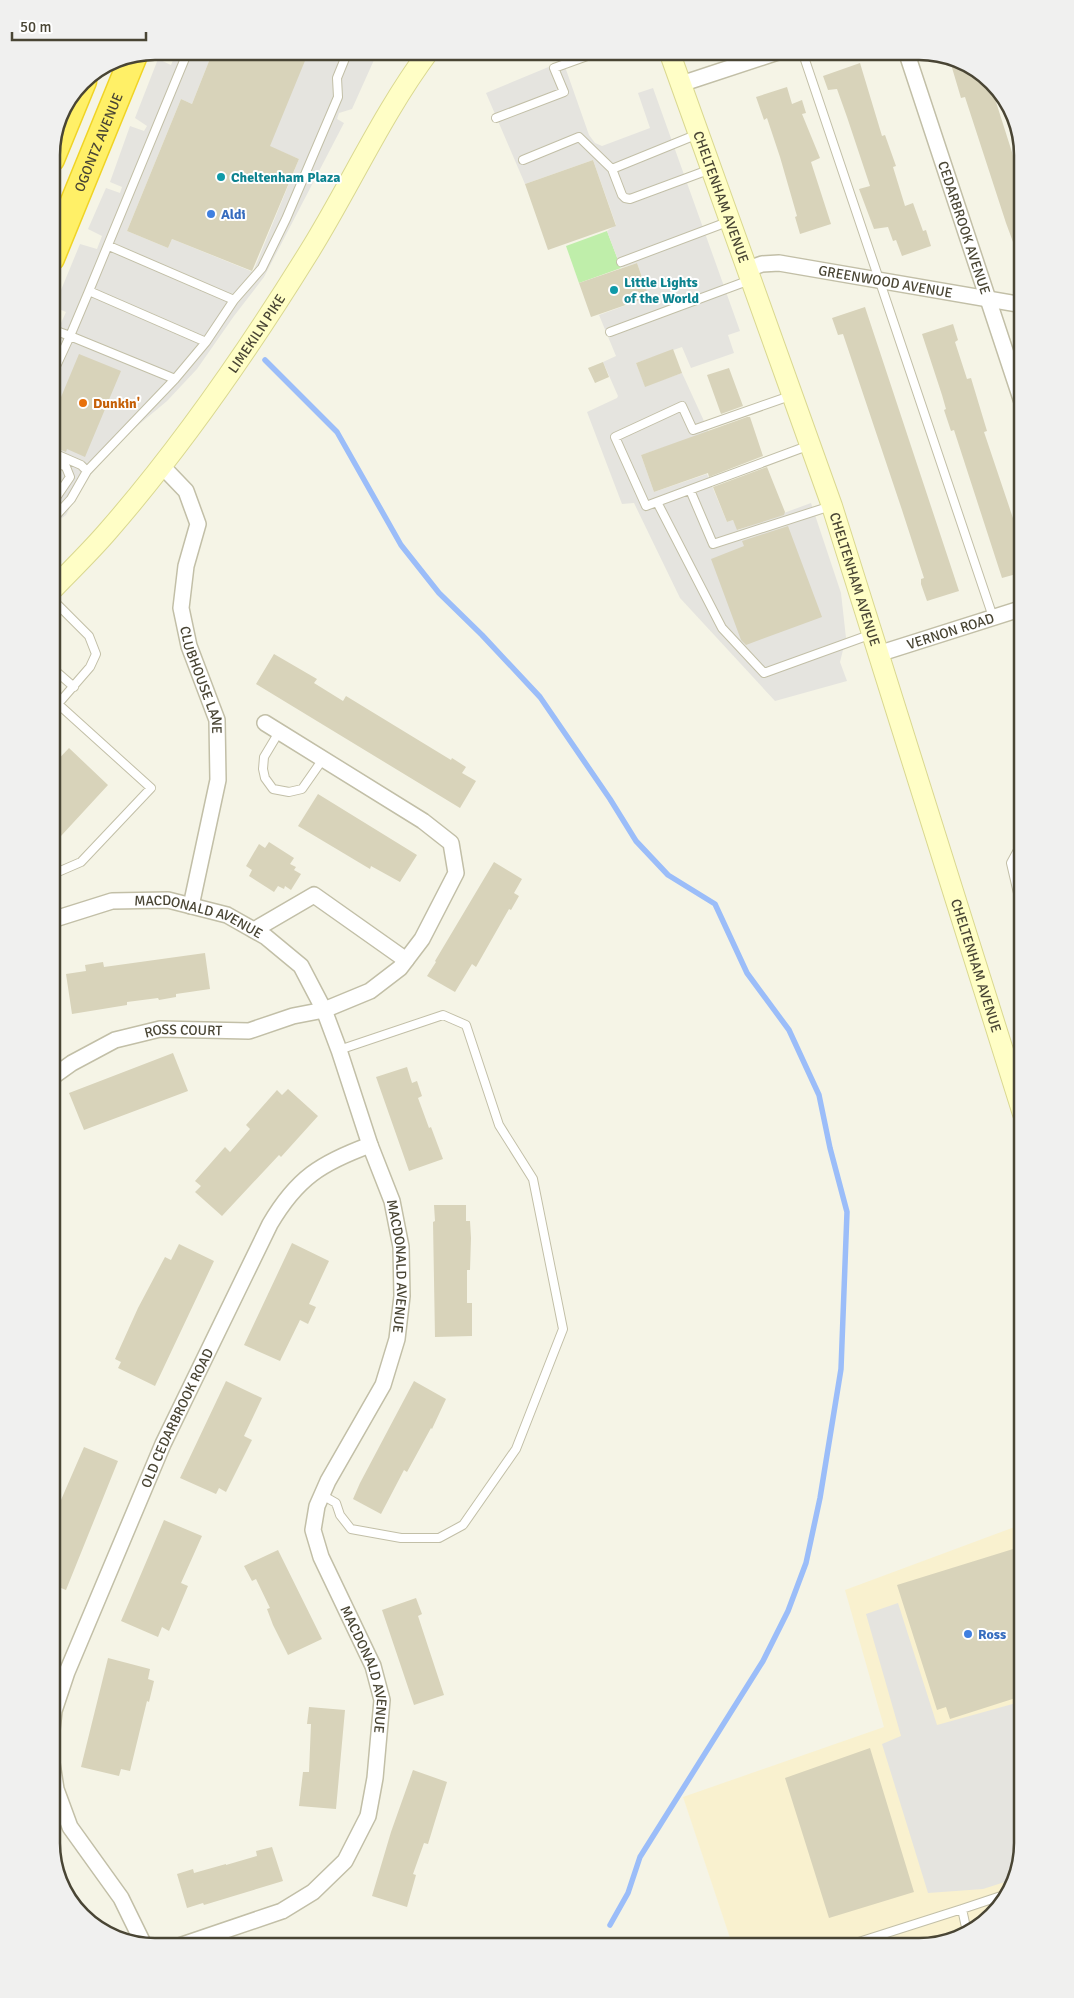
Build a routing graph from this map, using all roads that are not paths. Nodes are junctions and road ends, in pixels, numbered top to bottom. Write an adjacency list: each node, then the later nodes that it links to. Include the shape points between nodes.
1 (184, 60): 20 (lane)
2 (344, 60): 26 (lane, via 337,78 338,97 286,219 262,268)
3 (423, 60): 39 (main road, LIMEKILN PIKE, via 388,112 310,250 261,327)
4 (576, 60): 12 (lane, via 554,68 564,92)
5 (673, 60): 10 (main road, CHELTENHAM AVENUE)
6 (756, 60): 10 (street)
7 (805, 60): 23 (lane)
8 (909, 60): 25 (street, CEDARBROOK AVENUE)
9 (131, 64): 19 (highway, OGONTZ AVENUE)
10 (682, 84): 14 (main road, CHELTENHAM AVENUE)
11 (71, 112): 13 (highway)
12 (496, 118)
13 (63, 132)
14 (698, 134): 16 (lane); 17 (main road, CHELTENHAM AVENUE)
15 (522, 160): 16 (lane, via 579,137)
16 (612, 169): 17 (lane, via 622,195 630,199)
17 (711, 169): 18 (main road, CHELTENHAM AVENUE)
18 (730, 221): 21 (lane); 22 (main road, CHELTENHAM AVENUE)
19 (60, 238)
20 (109, 246): 24 (lane); 26 (lane)
21 (621, 262)
22 (750, 274): 23 (street, GREENWOOD AVENUE, via 762,264 779,263); 29 (lane); 35 (main road, CHELTENHAM AVENUE)
23 (878, 279): 25 (street, GREENWOOD AVENUE); 49 (lane)
24 (89, 291): 30 (lane); 31 (lane)
25 (988, 298): 27 (street, GREENWOOD AVENUE); 33 (street, CEDARBROOK AVENUE)
26 (234, 300): 31 (lane)
27 (1014, 303)
28 (60, 332): 30 (lane)
29 (610, 332)
30 (70, 336): 32 (lane); 34 (lane)
31 (206, 342): 34 (lane)
32 (60, 358)
33 (1014, 377)
34 (175, 379): 40 (lane)
35 (792, 395): 36 (main road, CHELTENHAM AVENUE); 43 (lane, via 693,430 682,406 615,436 646,506)
36 (810, 445): 41 (lane); 44 (main road, CHELTENHAM AVENUE)
37 (60, 456): 40 (lane)
38 (60, 464): 42 (lane, via 66,467 70,477)
39 (162, 466): 46 (main road, LIMEKILN PIKE, via 108,531); 62 (street, CLUBHOUSE LANE, via 186,491 198,524 186,566 181,608 189,646 217,720 218,780)
40 (87, 471): 45 (lane)
41 (690, 490): 43 (lane); 44 (lane, via 713,544)
42 (60, 492)
43 (657, 502): 50 (lane, via 722,628 764,673)
44 (832, 506): 50 (main road, CHELTENHAM AVENUE)
45 (60, 511)
46 (60, 582)
47 (60, 607): 53 (lane, via 89,636 96,654)
48 (1014, 611): 49 (street, VERNON ROAD)
49 (993, 617): 51 (street, VERNON ROAD)
50 (872, 634): 51 (main road, CHELTENHAM AVENUE)
51 (878, 654): 69 (main road, CHELTENHAM AVENUE)
52 (60, 675): 53 (lane)
53 (74, 686): 54 (lane)
54 (60, 702)
55 (60, 706): 60 (lane, via 151,788 81,862)
56 (265, 723): 57 (street, ROSS COURT)
57 (279, 732): 58 (street, ROSS COURT); 58 (lane, via 264,757 265,778 273,789 289,792 302,789)
58 (323, 759): 65 (street, ROSS COURT, via 424,821 451,843 456,873 422,939)
59 (1014, 858): 61 (lane, via 1011,863)
60 (60, 871)
61 (1014, 876)
62 (191, 906): 63 (street, MACDONALD AVENUE, via 168,900 112,901); 64 (street, MACDONALD AVENUE, via 227,915)
63 (60, 917)
64 (254, 930): 65 (street, via 314,895); 66 (street, MACDONALD AVENUE, via 301,966)
65 (406, 960): 66 (street, ROSS COURT, via 370,991)
66 (324, 1010): 67 (street, MACDONALD AVENUE); 68 (street, ROSS COURT, via 293,1016 249,1031 160,1029 115,1040)
67 (339, 1050): 70 (street, MACDONALD AVENUE); 71 (lane, via 444,1015 466,1025 499,1126 533,1179 563,1330 516,1449 462,1524 439,1538 401,1538 352,1529 340,1515 336,1503)
68 (60, 1072)
69 (1014, 1085)
70 (370, 1145): 71 (street, MACDONALD AVENUE, via 392,1201 401,1247 402,1296 396,1339 383,1384); 72 (street, OLD CEDARBROOK ROAD, via 337,1157 308,1176 285,1201 270,1224 174,1422)
71 (322, 1495): 78 (street, MACDONALD AVENUE, via 313,1530 321,1557 374,1666 382,1700 368,1816 345,1861 313,1892 282,1911)
72 (60, 1692)
73 (60, 1800): 77 (street, via 70,1827 121,1898)
74 (997, 1897): 75 (lane)
75 (962, 1908): 76 (lane); 79 (lane)
76 (966, 1925)
77 (140, 1936)
78 (200, 1938)
79 (871, 1938)

